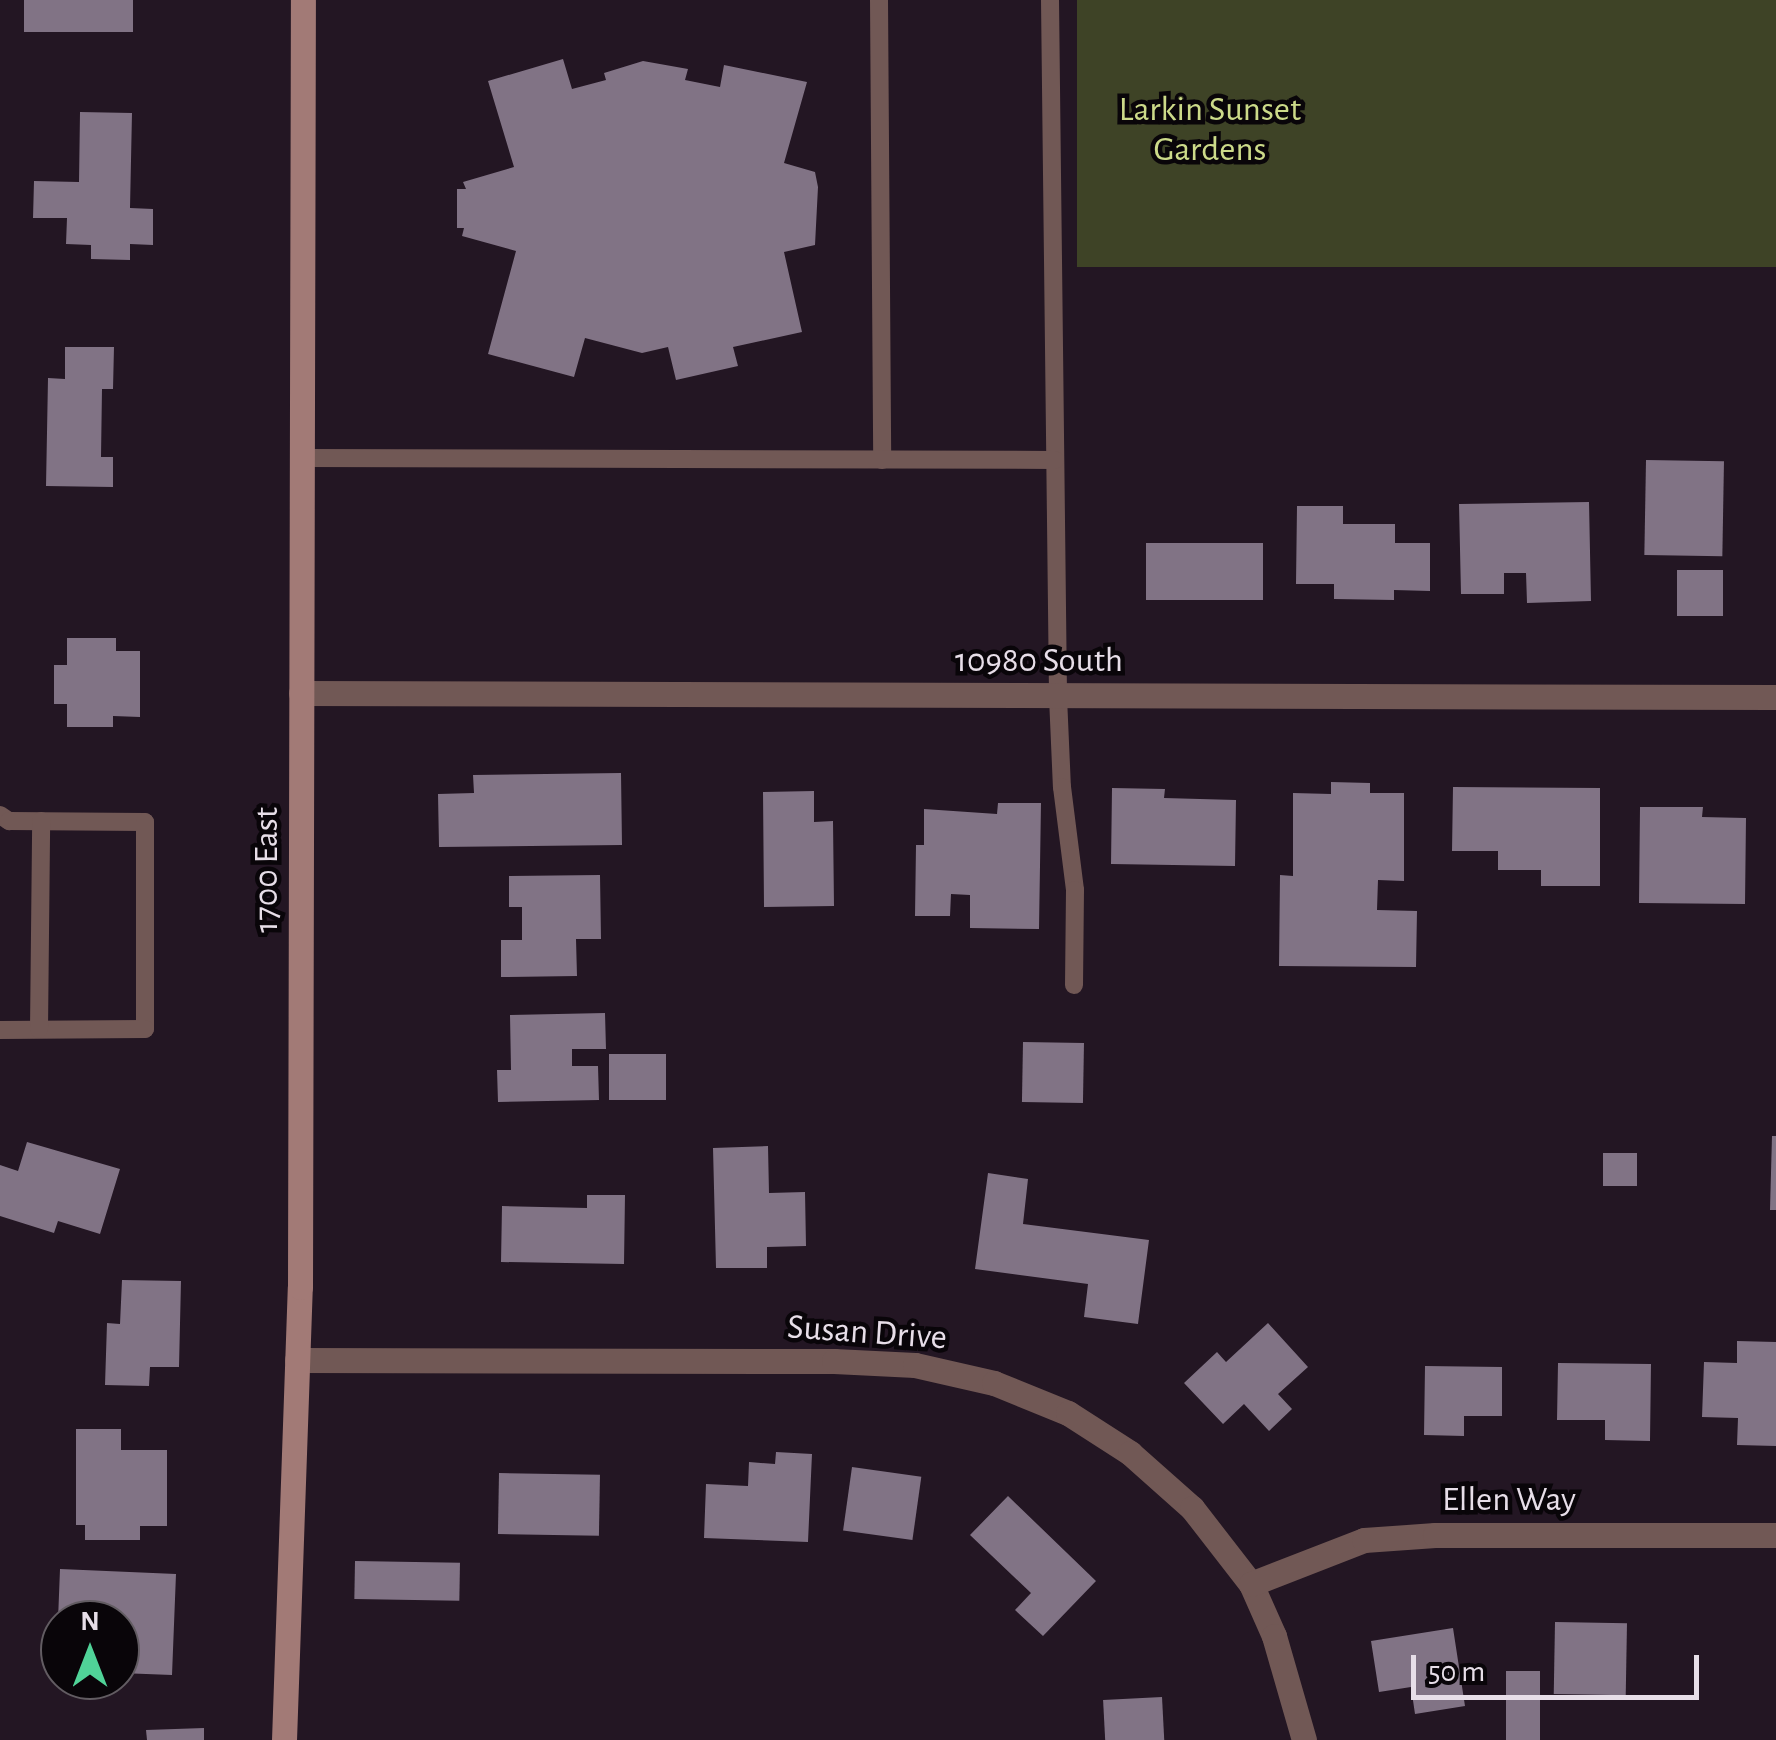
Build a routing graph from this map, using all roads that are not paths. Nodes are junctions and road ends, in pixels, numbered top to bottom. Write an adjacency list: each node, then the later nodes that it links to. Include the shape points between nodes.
1 (304, 0): 4 (main road, 1700 East)
2 (879, 0): 5 (lane)
3 (1050, 0): 6 (lane)
4 (302, 458): 5 (lane); 7 (main road, 1700 East)
5 (882, 460): 6 (lane)
6 (1055, 460): 8 (lane)
7 (301, 693): 8 (street, 10980 South); 15 (main road, 1700 East)
8 (1058, 697): 9 (street, 10980 South); 12 (lane, via 1075,890)
9 (1776, 697)
10 (0, 815): 11 (lane)
11 (41, 821): 14 (lane); 14 (lane, via 145,822 145,1029)
12 (1074, 985)
13 (0, 1030): 14 (lane)
14 (40, 1030)
15 (297, 1360): 17 (street, Susan Drive, via 834,1361 915,1365 994,1382 1068,1413 1130,1453 1192,1508); 18 (main road, 1700 East)
16 (1776, 1535): 17 (street, Ellen Way, via 1435,1534 1364,1540)
17 (1250, 1584): 19 (street, Susan Drive, via 1274,1636)
18 (284, 1740)
19 (1304, 1740)

